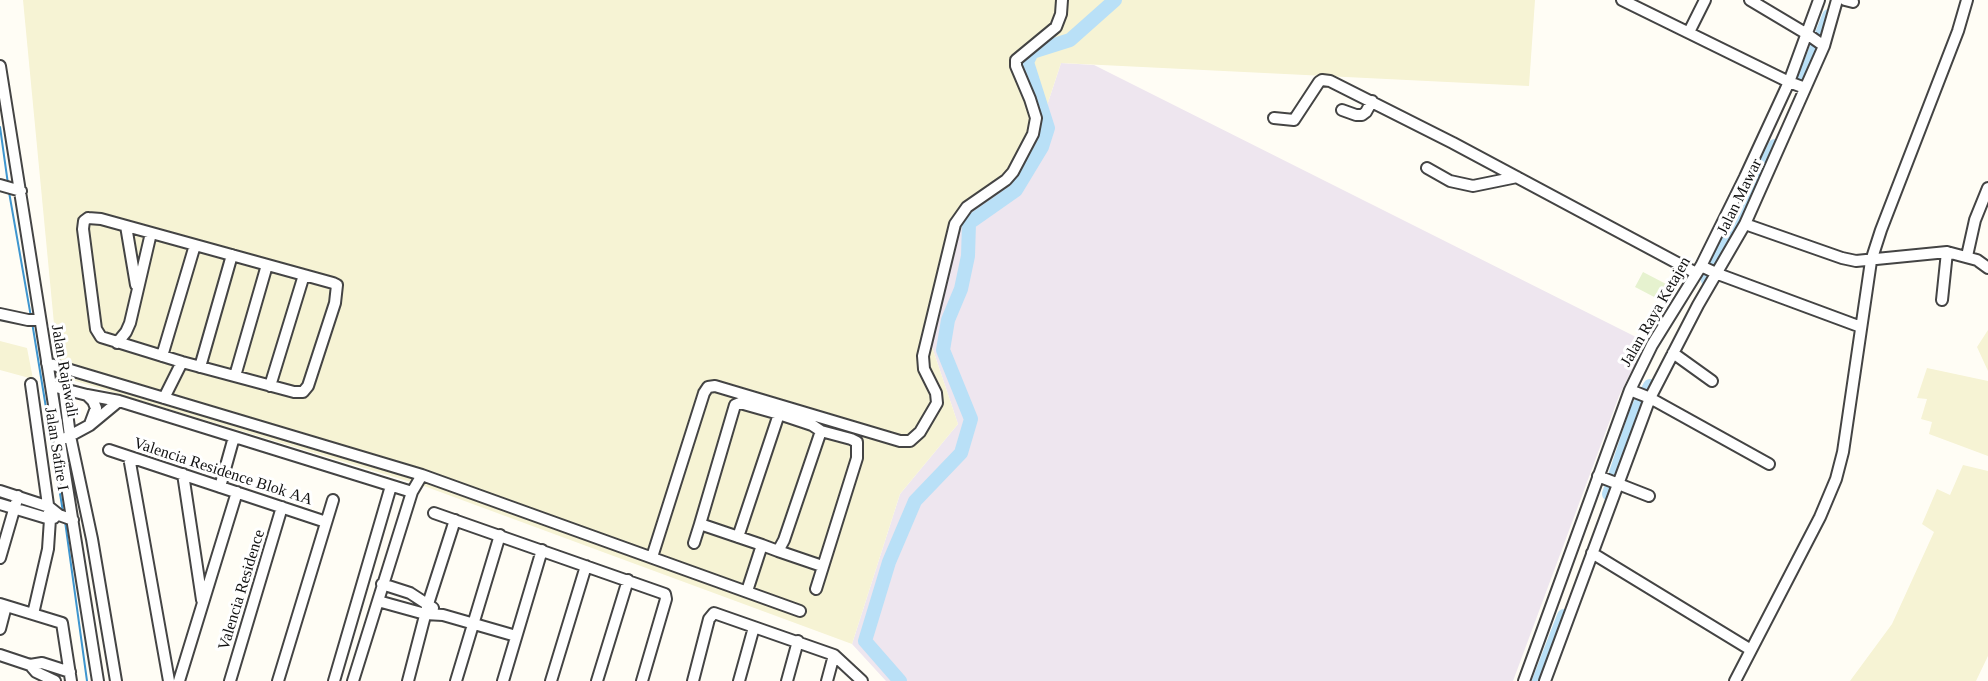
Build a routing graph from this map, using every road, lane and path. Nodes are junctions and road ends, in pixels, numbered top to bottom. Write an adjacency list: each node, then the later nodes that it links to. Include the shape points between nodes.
1 (1062, 0): 93 (street, via 1056,27 1017,60 1036,118 1033,134 1013,172 967,207 955,224 923,356 937,403 920,432 910,441 900,441 708,387)
2 (1622, 0): 8 (street)
3 (1705, 0): 8 (street)
4 (1750, 0): 9 (street)
5 (1819, 0): 9 (street, Jalan Raya Ketajen)
6 (1837, 0): 9 (street, Jalan Mawar)
7 (1967, 0): 31 (street)
8 (1689, 32): 12 (street)
9 (1816, 40): 11 (street, Jalan Raya Ketajen); 11 (street, Jalan Mawar)
10 (0, 66): 23 (street, Jalan Rajawali)
11 (1805, 66): 12 (street, Jalan Raya Ketajen); 12 (street, Jalan Mawar)
12 (1798, 86): 14 (street, Jalan Raya Ketajen); 14 (street, Jalan Mawar)
13 (1372, 102): 15 (street, via 1362,114); 16 (street, via 1335,82 1322,80 1294,120); 19 (street)
14 (1791, 102): 17 (street, Jalan Raya Ketajen); 17 (street, Jalan Mawar)
15 (1342, 110)
16 (1274, 118)
17 (1778, 131): 20 (street, Jalan Raya Ketajen); 20 (street, Jalan Mawar)
18 (1427, 168): 19 (street, via 1461,185)
19 (1517, 177): 34 (street)
20 (1755, 181): 24 (street, Jalan Mawar); 34 (street, Jalan Raya Ketajen)
21 (2, 186): 23 (street)
22 (1988, 188): 30 (street)
23 (19, 191): 39 (street, Jalan Rajawali)
24 (1745, 224): 31 (street, via 1842,258); 34 (street, Jalan Mawar)
25 (126, 226): 26 (street); 36 (street); 41 (street, via 88,218 83,229 96,329 101,337)
26 (150, 233): 27 (street); 36 (street)
27 (195, 245): 29 (street); 43 (street)
28 (1947, 252): 30 (street); 31 (street); 37 (street)
29 (231, 255): 32 (street); 46 (street)
30 (1967, 256): 33 (street)
31 (1871, 261): 40 (street)
32 (267, 265): 35 (street); 47 (street)
33 (1988, 268)
34 (1707, 270): 40 (street); 42 (street, Jalan Mawar, via 1698,305); 53 (street, Jalan Raya Ketajen, via 1652,345)
35 (304, 275): 51 (street); 51 (street, via 337,285 335,303 309,386 303,392 294,392)
36 (137, 292): 41 (street, via 130,322)
37 (1942, 300)
38 (0, 314): 39 (street)
39 (35, 320): 45 (street, Jalan Rajawali)
40 (1861, 327): 115 (street, via 1836,479)
41 (117, 343): 43 (street)
42 (1673, 353): 48 (street); 53 (street, Jalan Mawar)
43 (162, 356): 44 (street)
44 (182, 362): 46 (street); 55 (street)
45 (47, 363): 50 (street, Jalan Rajawali); 55 (street)
46 (200, 367): 47 (street)
47 (235, 376): 51 (street)
48 (1712, 381)
49 (31, 384): 78 (street, Jalan Safire I)
50 (52, 386): 52 (street); 62 (street, Jalan Rajawali)
51 (270, 386)
52 (64, 389): 54 (street); 62 (street)
53 (1640, 394): 59 (street, Jalan Raya Ketajen); 59 (street); 65 (street)
54 (87, 395): 56 (street); 58 (street, via 96,408)
55 (164, 398): 67 (street)
56 (119, 401): 58 (street); 61 (street)
57 (779, 414): 60 (street); 85 (street, via 735,405); 87 (street)
58 (90, 425): 62 (street)
59 (1627, 429): 68 (street, Jalan Raya Ketajen); 68 (street)
60 (821, 431): 91 (street); 96 (street, via 851,439 858,448)
61 (234, 437): 69 (street); 70 (street)
62 (66, 438): 82 (street, Jalan Rajawali); 122 (street, via 92,539)
63 (109, 450): 64 (street, Valencia Residence Blok AA)
64 (129, 456): 66 (street, Valencia Residence Blok AA); 123 (street)
65 (1769, 464)
66 (183, 474): 70 (street, Valencia Residence Blok AA); 103 (street)
67 (422, 475): 73 (street); 93 (street)
68 (1609, 479): 75 (street); 92 (street); 106 (street, Jalan Raya Ketajen)
69 (391, 486): 73 (street); 98 (street)
70 (220, 487): 72 (street, Valencia Residence Blok AA)
71 (0, 491): 74 (street)
72 (237, 492): 79 (street, Valencia Residence Blok AA); 103 (street)
73 (412, 492): 101 (street)
74 (18, 496): 78 (street); 80 (street)
75 (1650, 496)
76 (333, 500): 84 (street)
77 (0, 504): 80 (street)
78 (50, 507): 82 (street, Jalan Safire I)
79 (282, 507): 84 (street, Valencia Residence Blok AA); 125 (street, Valencia Residence)
80 (15, 508): 82 (street); 94 (street)
81 (434, 513): 83 (street)
82 (63, 518): 109 (street, via 48,549); 121 (street, Jalan Rajawali)
83 (455, 520): 86 (street); 107 (street)
84 (326, 522): 126 (street)
85 (700, 524): 87 (street); 88 (street)
86 (500, 536): 90 (street); 110 (street)
87 (738, 537): 89 (street)
88 (694, 543)
89 (762, 545): 91 (street); 100 (street)
90 (542, 550): 95 (street); 113 (street)
91 (778, 551): 96 (street)
92 (1592, 553): 106 (street); 115 (street)
93 (652, 557): 100 (street)
94 (0, 558)
95 (586, 566): 97 (street); 132 (street)
96 (822, 566): 99 (street)
97 (628, 580): 133 (street); 134 (street, via 665,596)
98 (364, 584): 101 (street); 127 (street)
99 (816, 589)
100 (747, 591): 108 (street)
101 (381, 592): 102 (street); 105 (street); 128 (street)
102 (405, 592): 105 (street); 107 (street)
103 (203, 604): 124 (street)
104 (3, 605): 109 (street); 112 (street)
105 (401, 607): 107 (street)
106 (1561, 607): 140 (street, Jalan Raya Ketajen); 141 (street)
107 (427, 609): 110 (street); 129 (street)
108 (800, 611)
109 (33, 614): 119 (street, via 62,623)
110 (472, 625): 113 (street); 130 (street)
111 (754, 627): 114 (street); 135 (street, via 711,614); 136 (street)
112 (0, 629)
113 (516, 636): 131 (street)
114 (798, 641): 117 (street); 137 (street)
115 (1751, 650): 142 (street)
116 (0, 655): 118 (street)
117 (834, 655): 138 (street); 139 (street)
118 (30, 665): 119 (street, via 42,663); 120 (street)
119 (70, 676)
120 (55, 681)
121 (98, 681)
122 (116, 681)
123 (169, 681)
124 (179, 681)
125 (230, 681)
126 (278, 681)
127 (334, 681)
128 (353, 681)
129 (408, 681)
130 (456, 681)
131 (502, 681)
132 (551, 681)
133 (597, 681)
134 (642, 681)
135 (693, 681)
136 (739, 681)
137 (787, 681)
138 (827, 681)
139 (862, 681)
140 (1524, 681)
141 (1545, 681)
142 (1735, 681)

